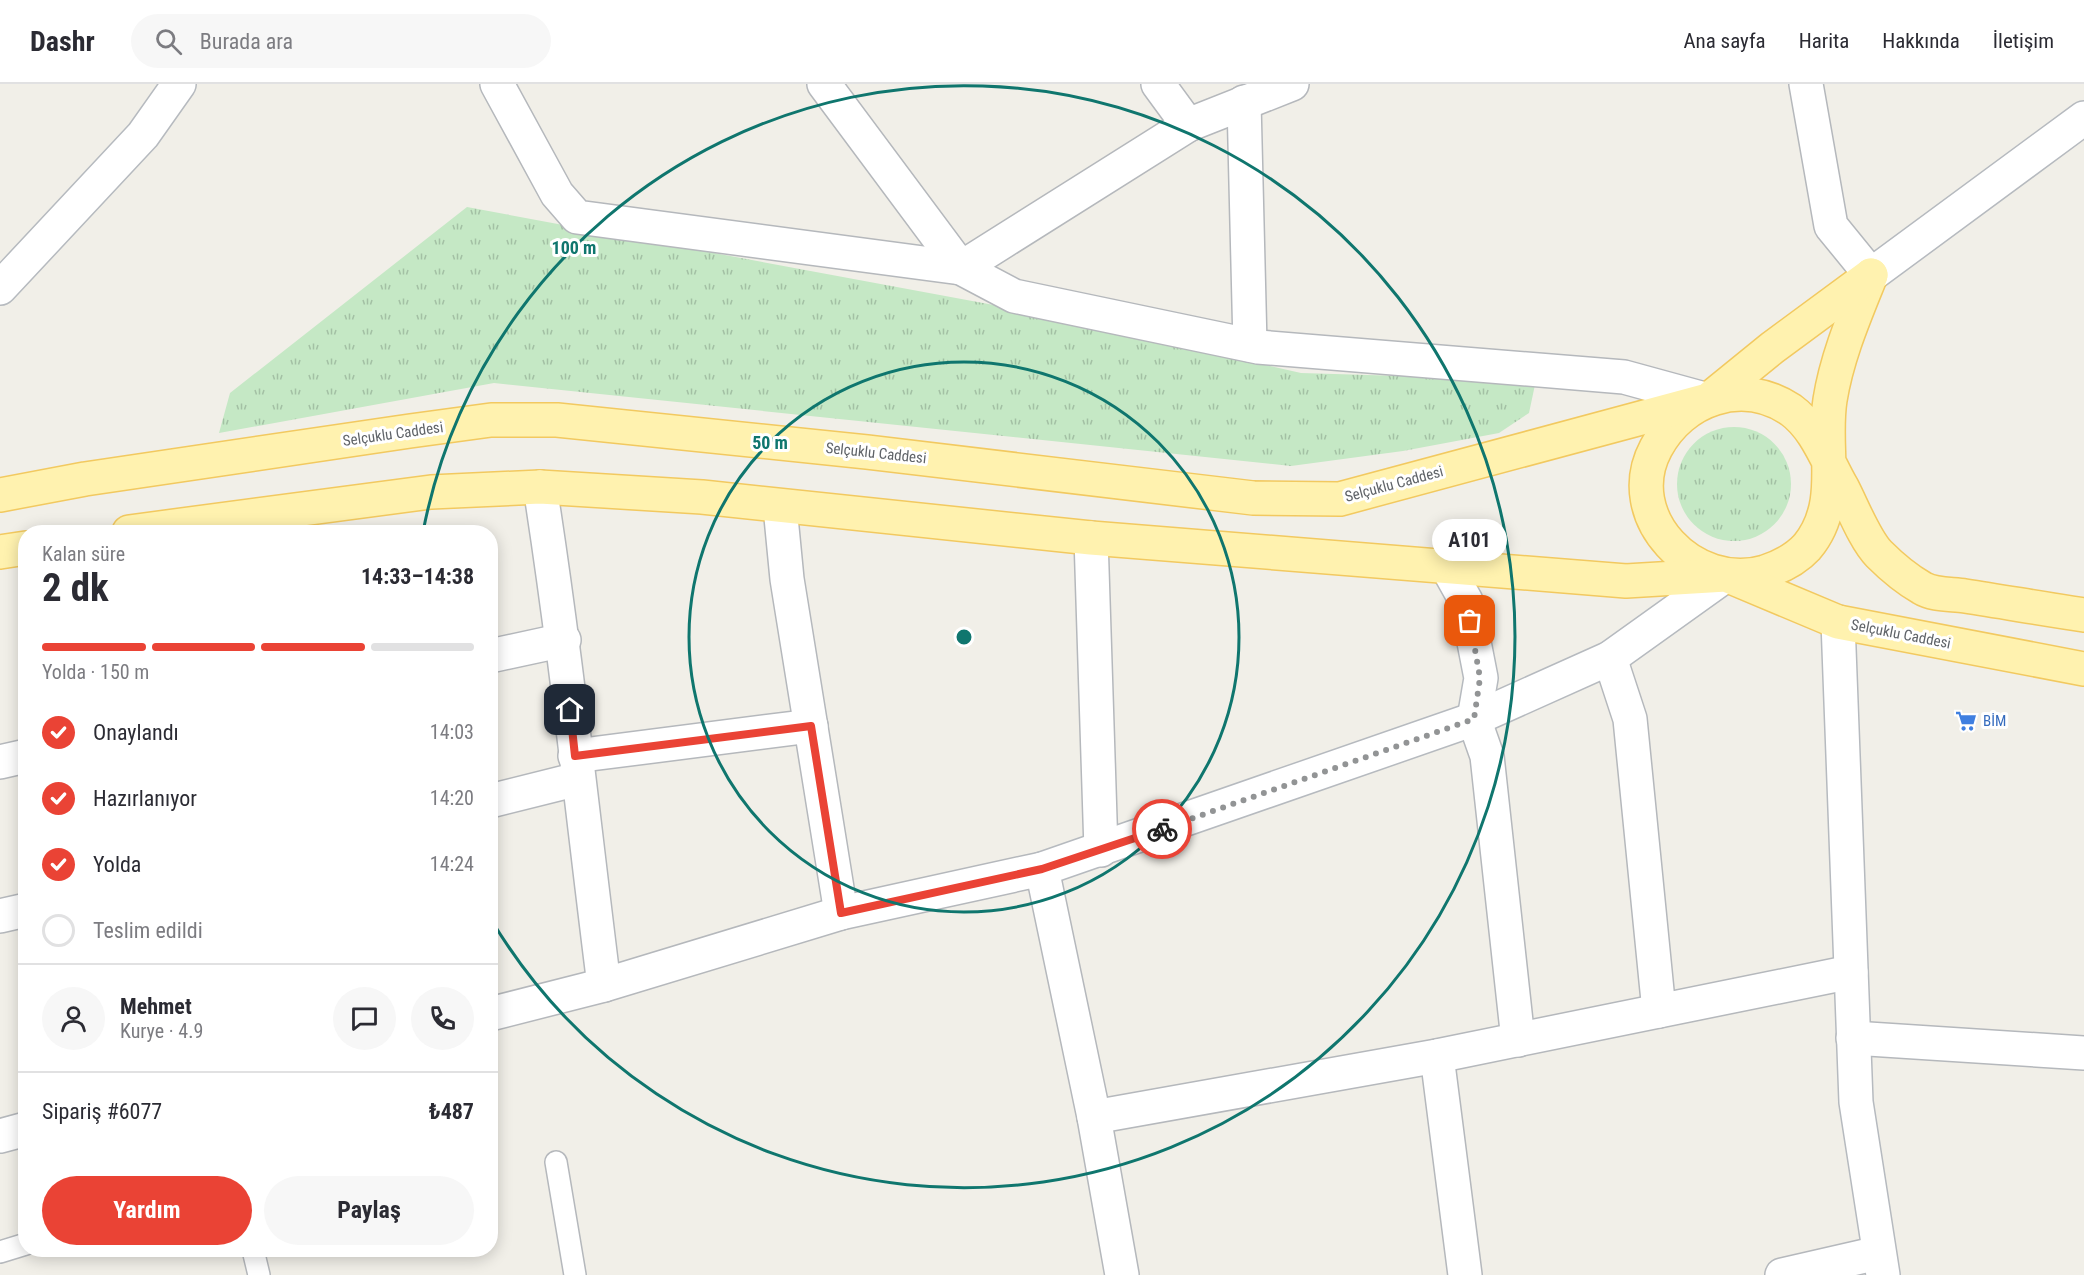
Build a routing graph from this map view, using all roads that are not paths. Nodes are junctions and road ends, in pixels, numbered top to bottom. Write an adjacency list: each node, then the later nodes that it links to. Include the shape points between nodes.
1 (179, 84): 12 (street, via 143,135)
2 (497, 84): 10 (street, via 557,194 577,217)
3 (824, 84): 10 (street)
4 (1158, 84): 9 (street)
5 (1292, 84): 7 (street)
6 (1806, 84): 11 (street, via 1831,226)
7 (1244, 102): 9 (street); 13 (street)
8 (2084, 118): 11 (street)
9 (1188, 125): 10 (street)
10 (961, 268): 13 (street, via 1014,297)
11 (1871, 274): 14 (main road); 15 (main road, via 1840,356 1830,401)
12 (0, 288)
13 (1250, 345): 14 (street, via 1624,377)
14 (1708, 400): 15 (main road, Selçuklu Caddesi, via 1735,394 1762,397 1791,410 1813,432); 17 (main road, Selçuklu Caddesi, via 1340,499 1253,498 557,420 491,420); 24 (main road, Selçuklu Caddesi, via 1684,412 1665,432 1652,455 1647,483 1652,514 1666,541 1689,562)
15 (1827, 460): 24 (main road, Selçuklu Caddesi, via 1831,491 1823,522 1806,549 1780,567 1750,576); 25 (main road, Selçuklu Caddesi, via 1877,552 1924,590)
16 (540, 487): 18 (main road, Selçuklu Caddesi, via 702,497); 19 (main road, Selçuklu Caddesi, via 431,492); 27 (street)
17 (0, 495)
18 (780, 507): 20 (main road, Selçuklu Caddesi); 32 (street, via 787,579)
19 (182, 525)
20 (1091, 538): 23 (main road, Selçuklu Caddesi); 37 (street)
21 (18, 549): 22 (main road)
22 (0, 552)
23 (1447, 567): 24 (main road, Selçuklu Caddesi, via 1626,581); 31 (street, via 1466,602 1480,678)
24 (1726, 575): 26 (main road, Selçuklu Caddesi); 29 (street)
25 (2084, 615)
26 (1838, 622): 30 (main road, Selçuklu Caddesi); 42 (street)
27 (564, 640): 28 (street); 35 (street)
28 (498, 654)
29 (1610, 658): 31 (street); 44 (street, via 1629,719)
30 (2084, 669)
31 (1474, 719): 37 (street); 47 (street, via 1486,756)
32 (811, 726): 35 (street); 40 (street)
33 (18, 758): 34 (street)
34 (0, 762)
35 (576, 768): 36 (street); 43 (street)
36 (498, 798)
37 (1101, 850): 38 (street)
38 (1042, 869): 40 (street); 50 (street)
39 (18, 912): 41 (street)
40 (841, 913): 43 (street)
41 (0, 916)
42 (1851, 972): 44 (street); 46 (street)
43 (604, 985): 45 (street)
44 (1659, 1011): 47 (street)
45 (498, 1012)
46 (1853, 1038): 48 (street); 57 (street, via 1856,1102)
47 (1518, 1040): 49 (street)
48 (2084, 1053)
49 (1437, 1056): 50 (street); 61 (street)
50 (1094, 1117): 60 (street)
51 (18, 1131): 52 (street)
52 (0, 1136)
53 (556, 1162): 59 (lane)
54 (18, 1246): 55 (lane)
55 (0, 1252)
56 (255, 1257): 58 (lane)
57 (1881, 1264): 62 (street)
58 (259, 1275)
59 (575, 1275)
60 (1122, 1275)
61 (1465, 1275)
62 (1782, 1275)

